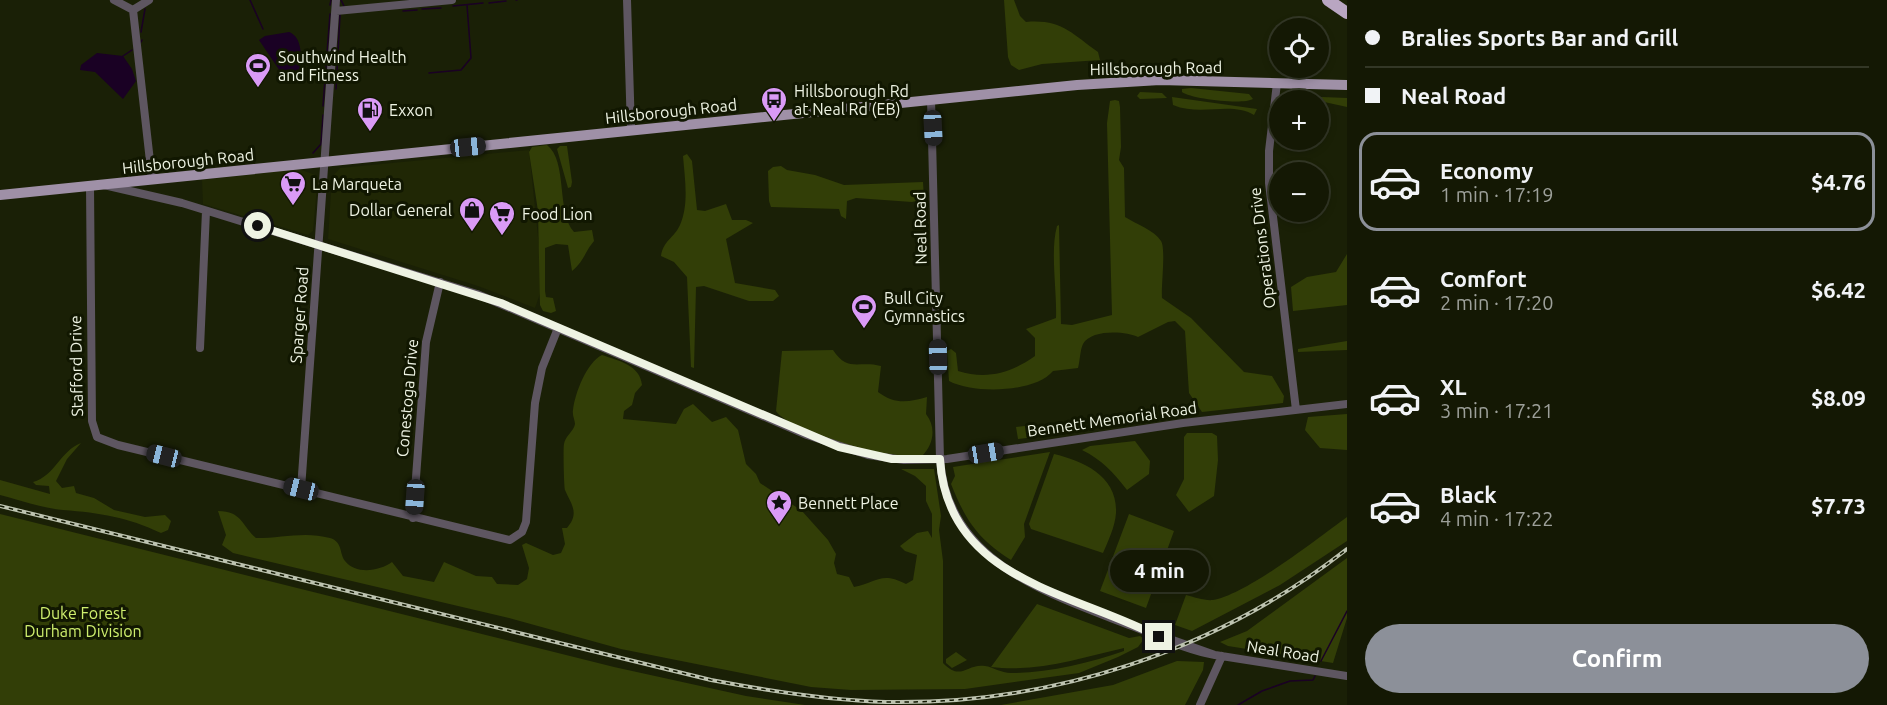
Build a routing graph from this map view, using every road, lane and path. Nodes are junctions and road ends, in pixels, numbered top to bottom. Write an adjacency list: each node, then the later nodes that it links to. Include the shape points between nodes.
1 (114, 0): 7 (street)
2 (149, 0): 7 (street)
3 (336, 0): 8 (street, Sparger Road)
4 (452, 0): 8 (street)
5 (627, 0): 13 (street)
6 (1328, 0): 9 (highway)
7 (133, 10): 15 (street)
8 (336, 11): 14 (street, Sparger Road)
9 (1347, 13)
10 (1277, 83): 11 (main road, Hillsborough Road); 12 (main road, Hillsborough Road, via 1138,81); 25 (street, Operations Drive, via 1269,183)
11 (1347, 85)
12 (931, 99): 13 (main road, Hillsborough Road); 26 (street, Neal Road)
13 (631, 130): 14 (main road, Hillsborough Road)
14 (325, 162): 15 (main road, Hillsborough Road); 20 (street, Sparger Road)
15 (153, 179): 16 (main road, Hillsborough Road)
16 (102, 185): 17 (main road, Hillsborough Road); 19 (street, Bennett Memorial Road)
17 (90, 186): 18 (main road, Hillsborough Road); 27 (street, Stafford Drive, via 94,433 118,445)
18 (0, 195)
19 (206, 211): 20 (street, Bennett Memorial Road); 23 (street)
20 (319, 245): 21 (street, Bennett Memorial Road); 27 (street, Sparger Road)
21 (440, 282): 22 (street, Bennett Memorial Road); 28 (street, Conestoga Drive, via 426,342)
22 (558, 328): 26 (street, Bennett Memorial Road, via 839,447 892,459); 28 (street, Stafford Drive, via 538,385 533,413 527,514 522,532 515,538 500,539)
23 (200, 348)
24 (1347, 404): 25 (street, Bennett Memorial Road)
25 (1296, 410): 26 (street, Bennett Memorial Road)
26 (940, 459): 29 (street, Neal Road, via 952,512 983,552 1048,591)
27 (301, 489): 28 (street, Stafford Drive)
28 (413, 518)
29 (1218, 655): 30 (street, Neal Road); 31 (street)
30 (1347, 676)
31 (1200, 705)

